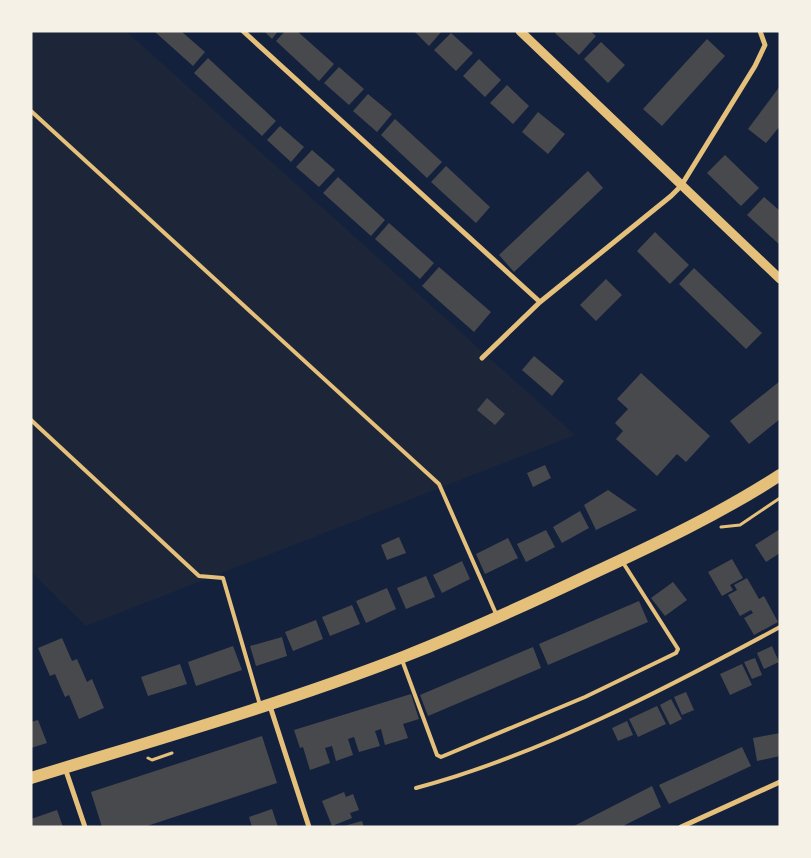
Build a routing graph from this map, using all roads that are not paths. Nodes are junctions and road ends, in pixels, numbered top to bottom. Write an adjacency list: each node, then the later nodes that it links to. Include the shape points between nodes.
1 (243, 31): 7 (street)
2 (520, 31): 5 (street)
3 (760, 31): 5 (street, via 764,44 754,66)
4 (31, 111): 12 (lane, via 439,484)
5 (681, 186): 6 (street); 7 (street)
6 (780, 280)
7 (540, 302): 8 (street)
8 (482, 358)
9 (31, 420): 15 (lane, via 199,576 222,578)
10 (780, 475): 11 (main road, via 723,509)
11 (622, 560): 12 (main road); 14 (lane, via 678,649 676,653 585,697 441,757 437,754)
12 (498, 618): 14 (main road)
13 (780, 626): 19 (lane, via 705,667 584,725 458,777)
14 (402, 658): 15 (main road)
15 (265, 704): 16 (main road); 21 (street)
16 (65, 768): 17 (main road); 20 (street)
17 (31, 778)
18 (780, 782): 22 (street)
19 (416, 788)
20 (86, 827)
21 (309, 827)
22 (681, 827)

